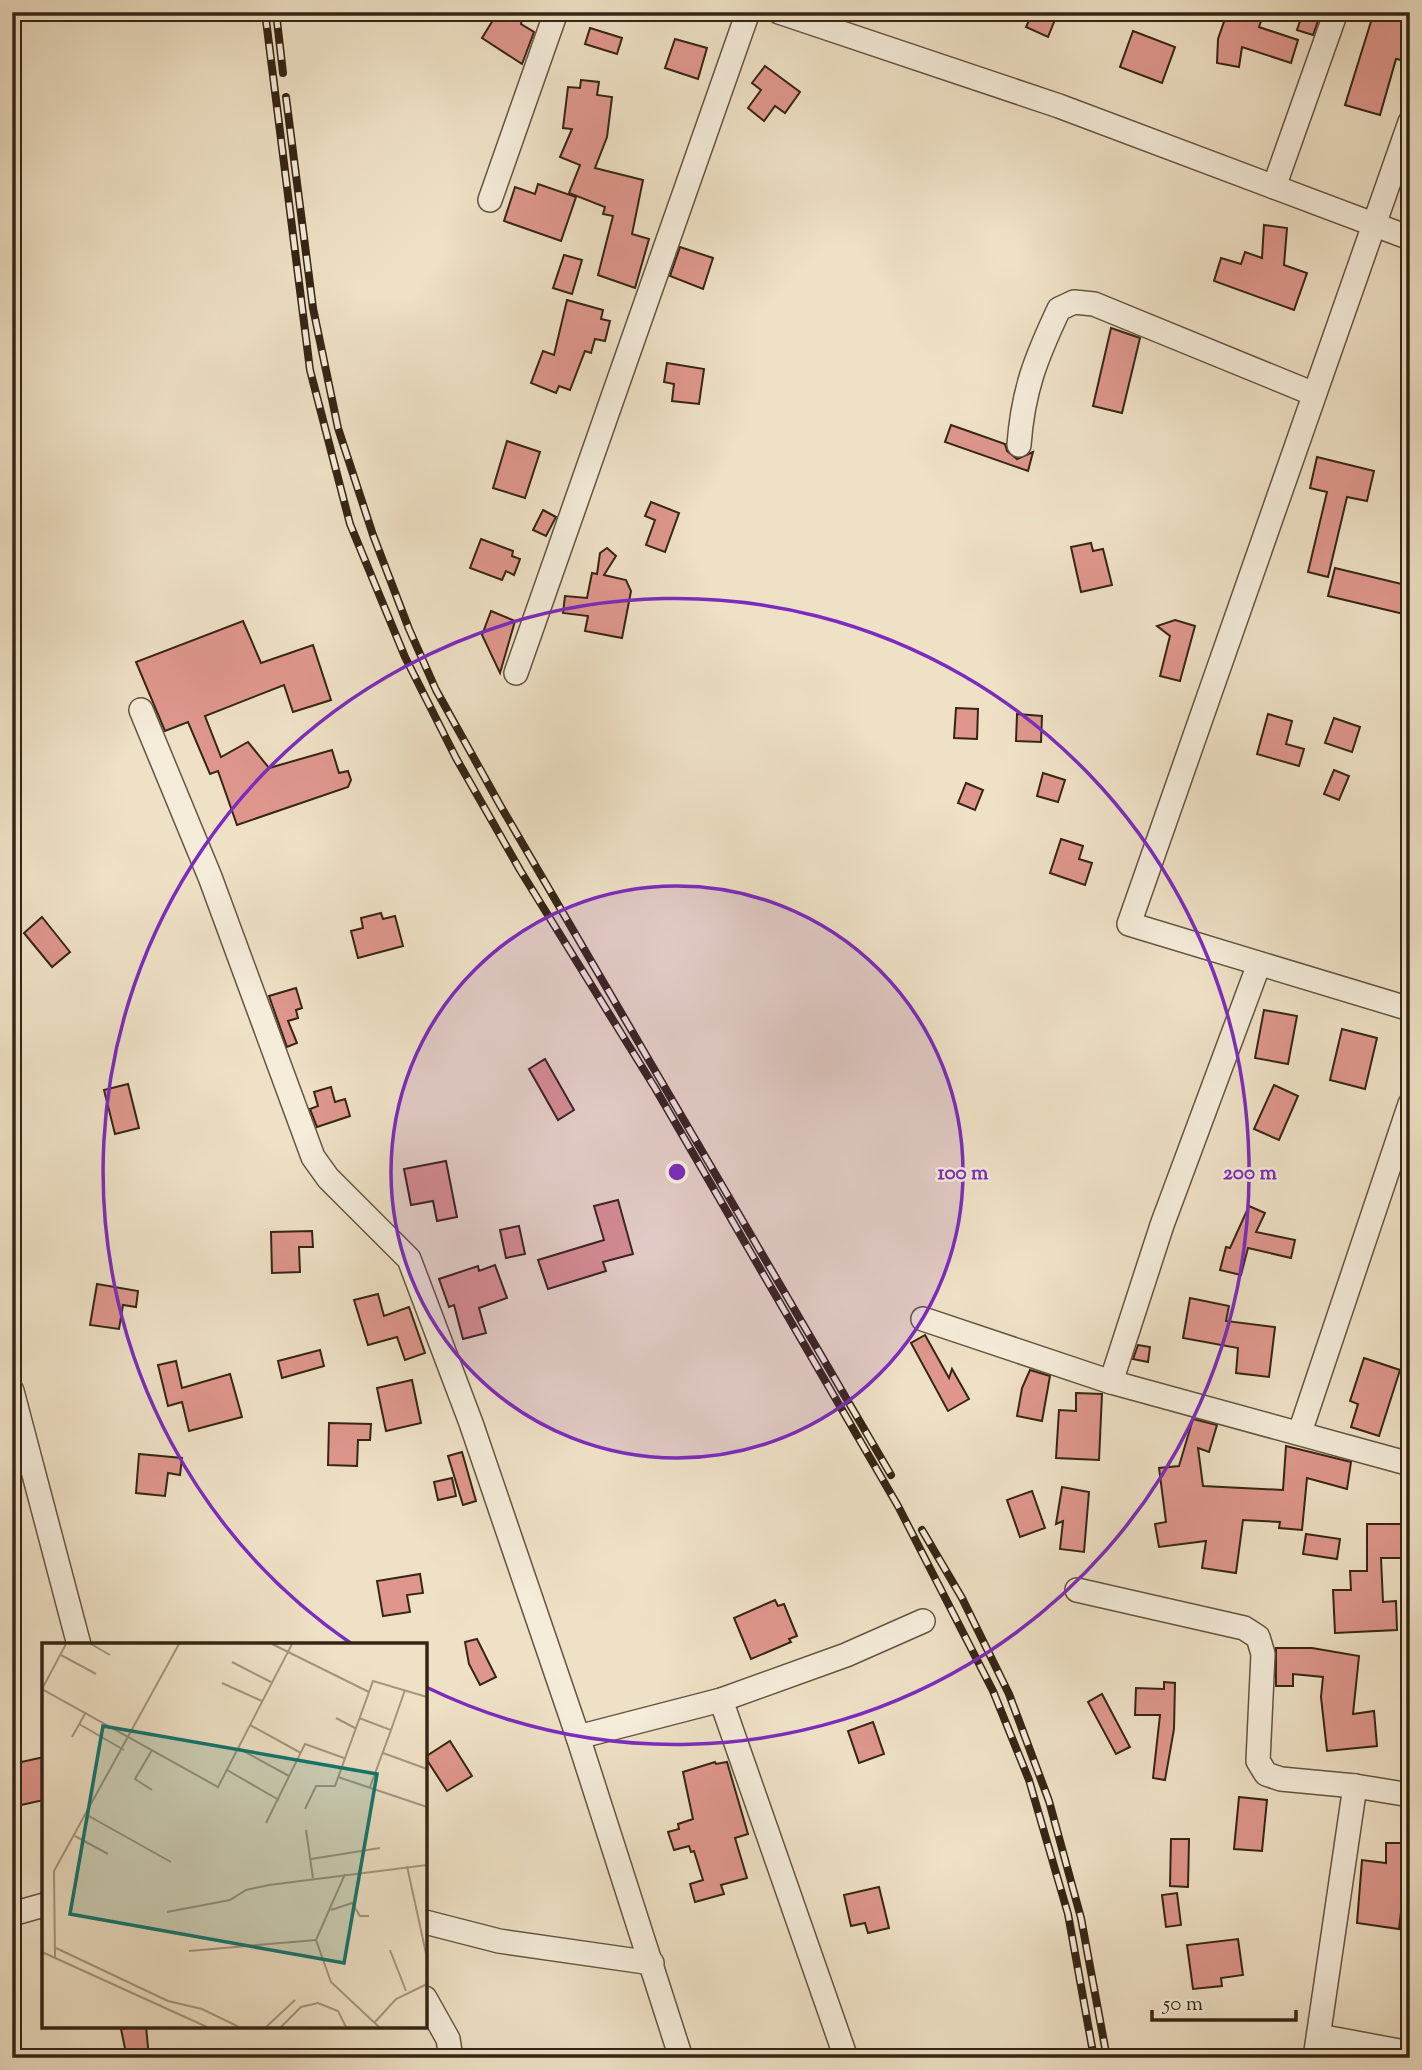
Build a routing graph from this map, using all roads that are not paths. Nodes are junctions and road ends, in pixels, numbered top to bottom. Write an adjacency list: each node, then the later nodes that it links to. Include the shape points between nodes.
1 (556, 12): 7 (street)
2 (748, 12): 12 (street)
3 (779, 12): 6 (street, via 1059,107)
4 (1336, 12): 6 (street)
5 (1410, 122): 8 (street)
6 (1274, 187): 8 (street)
7 (490, 200)
8 (1373, 226): 9 (street); 10 (street)
9 (1410, 238)
10 (1314, 394): 11 (street, via 1094,304 1074,302 1059,309 1032,366); 14 (street, via 1129,924)
11 (1019, 445)
12 (516, 673)
13 (141, 710): 26 (street, via 210,877 313,1157 409,1259 471,1423)
14 (1259, 964): 15 (street); 18 (street, via 1162,1225)
15 (1410, 1009)
16 (1410, 1104): 20 (street)
17 (923, 1319): 18 (street)
18 (1111, 1382): 20 (street)
19 (12, 1391): 24 (street)
20 (1300, 1432): 21 (street)
21 (1410, 1464)
22 (1077, 1590): 27 (street, via 1244,1628 1258,1637 1263,1654 1258,1761 1266,1774)
23 (923, 1621): 25 (street, via 846,1655)
24 (78, 1643)
25 (721, 1700): 26 (street); 38 (street)
26 (578, 1737): 32 (street)
27 (1355, 1786): 28 (street); 34 (street)
28 (1410, 1795)
29 (42, 1906): 30 (street)
30 (12, 1914)
31 (427, 1923): 32 (street, via 499,1941)
32 (652, 1963): 37 (street)
33 (427, 2002): 36 (street, via 448,2039)
34 (1317, 2047): 35 (street)
35 (1410, 2053)
36 (451, 2058)
37 (681, 2058)
38 (846, 2058)

